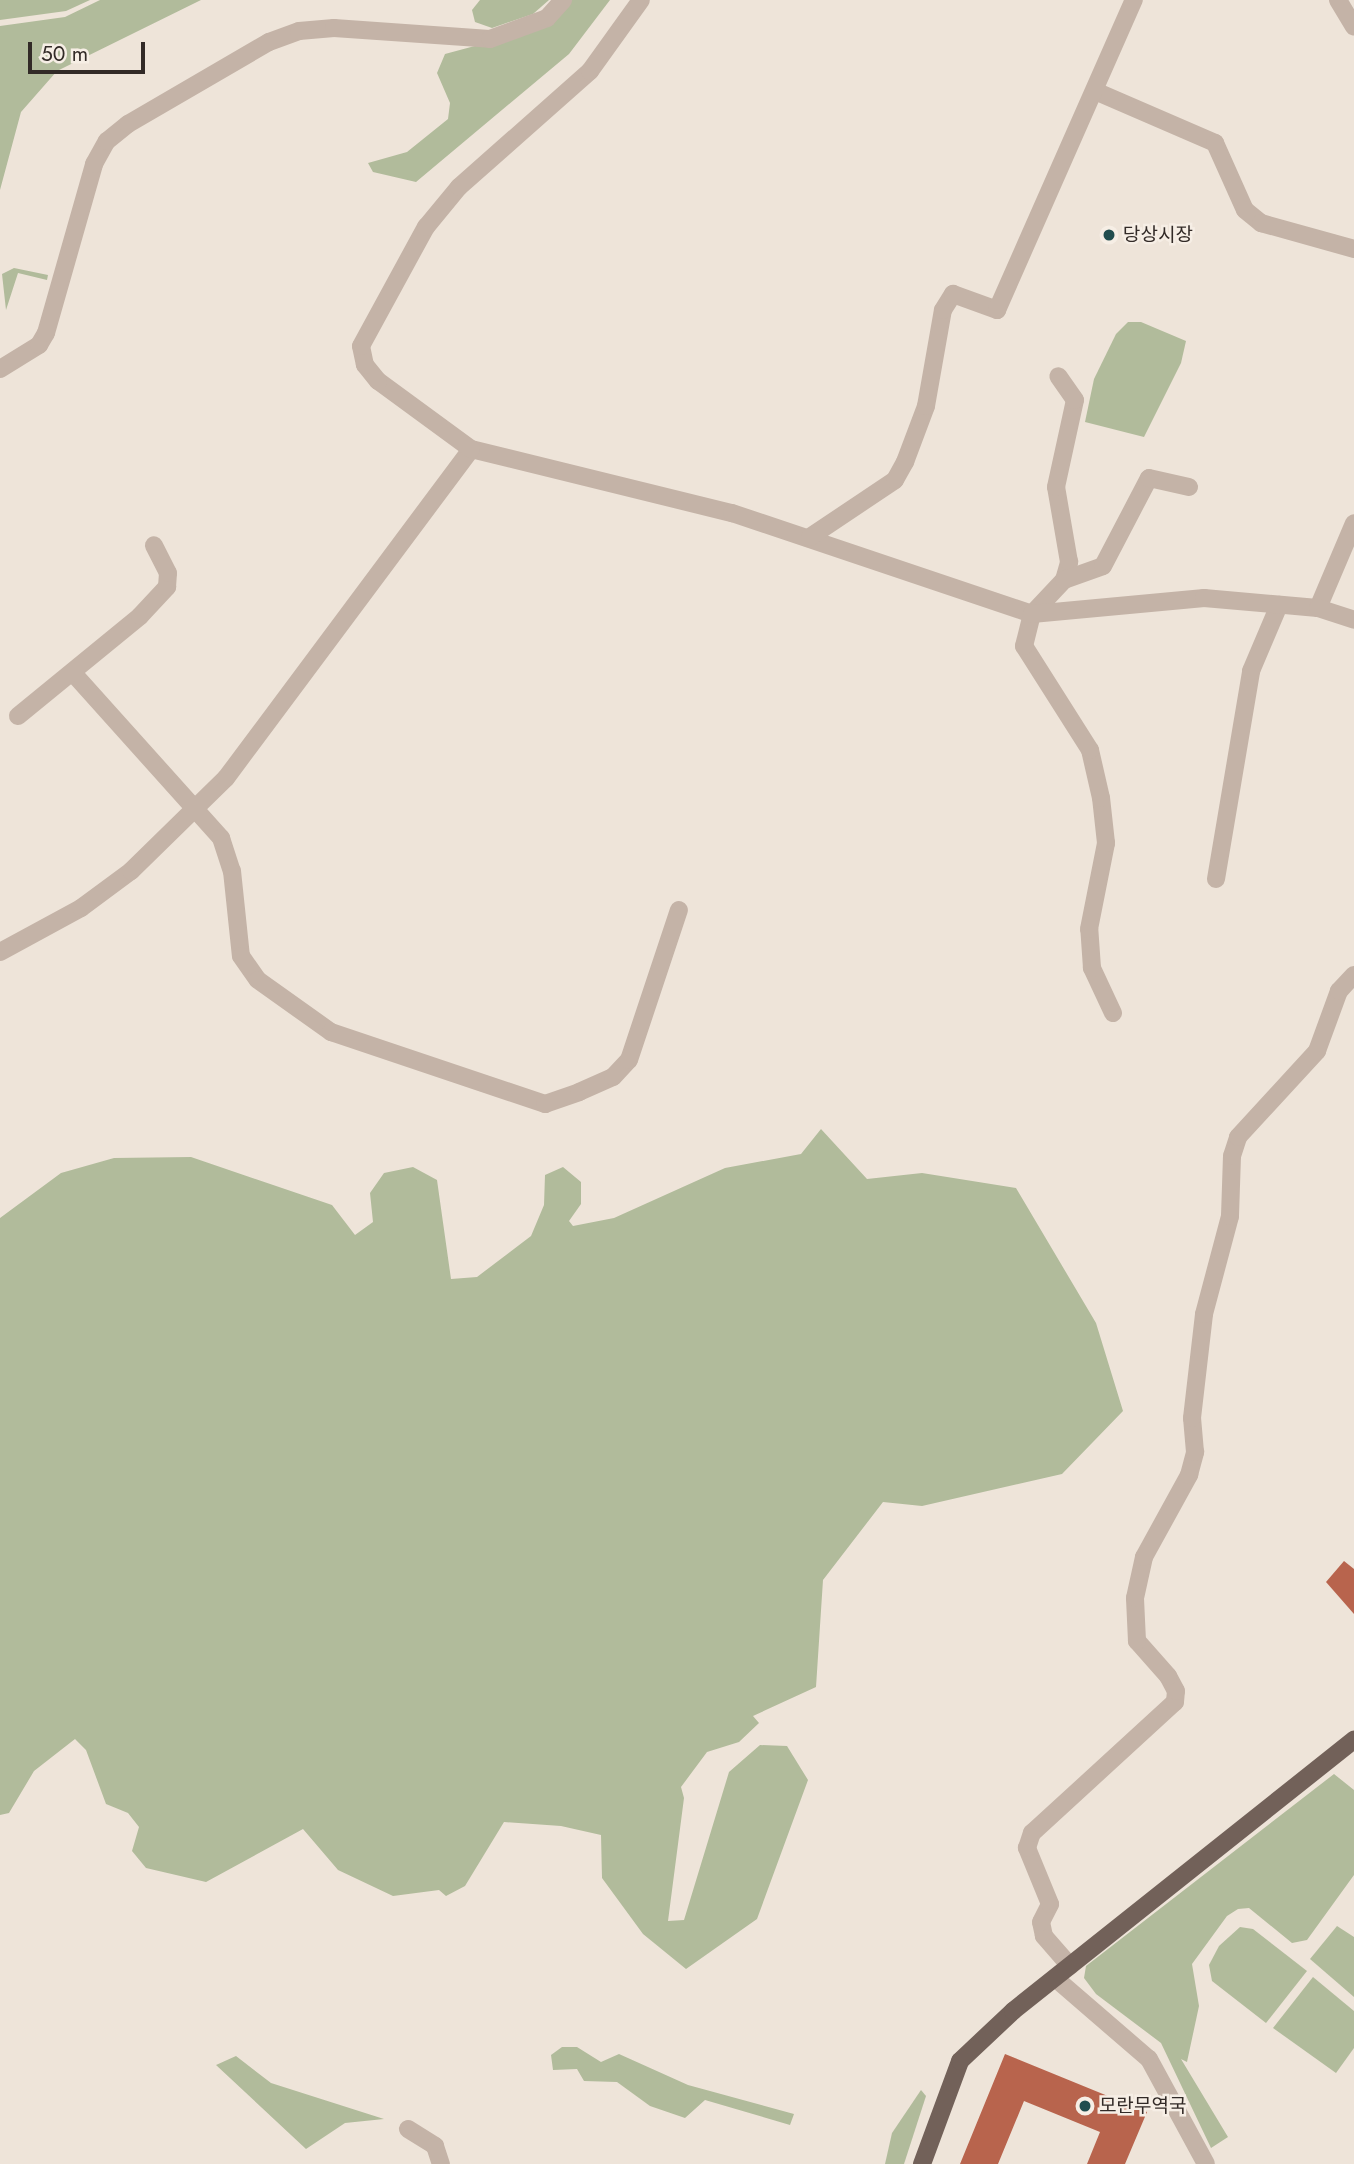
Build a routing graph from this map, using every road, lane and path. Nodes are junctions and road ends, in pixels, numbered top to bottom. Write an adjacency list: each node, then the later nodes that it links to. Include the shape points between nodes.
1 (563, 0): 8 (street, via 547,18 490,39 334,28 299,30 269,42 128,124 107,141 94,164 46,333 39,345)
2 (641, 0): 10 (street, via 590,71 492,155 426,227 361,346 365,365 378,382)
3 (1135, 0): 6 (street)
4 (1338, 0): 5 (street)
5 (1354, 27)
6 (1095, 91): 7 (street, via 1215,143 1245,210 1261,223); 13 (street, via 998,310 953,294 943,310 926,406 895,480)
7 (1354, 249)
8 (0, 369)
9 (1058, 376): 15 (street, via 1075,400 1056,487 1067,536)
10 (471, 449): 13 (street); 22 (street, via 226,778)
11 (1189, 487): 15 (street, via 1149,478 1103,566)
12 (1354, 523): 17 (street)
13 (810, 537): 18 (street)
14 (154, 545): 20 (street, via 168,573 167,587)
15 (1064, 580): 18 (street)
16 (1279, 605): 17 (street); 18 (street, via 1204,598); 23 (street, via 1251,671)
17 (1318, 608): 19 (street)
18 (1032, 614): 27 (street, via 1024,646 1090,750 1101,798 1106,843 1090,942 1092,968)
19 (1354, 620)
20 (73, 673): 21 (street); 22 (street)
21 (18, 716)
22 (193, 811): 24 (street, via 221,838 232,871 241,956 258,980 331,1032 545,1104 613,1077 629,1060); 25 (street, via 91,901)
23 (1216, 879)
24 (679, 910)
25 (0, 952)
26 (1354, 975): 29 (street, via 1339,991 1317,1051 1238,1137 1232,1156 1230,1216 1204,1314 1192,1418 1195,1452 1189,1475 1144,1557 1135,1598 1138,1641 1168,1676 1176,1690 1175,1702 1032,1833 1027,1848 1050,1904 1041,1922 1044,1936)
27 (1113, 1013)
28 (1354, 1740): 29 (main road)
29 (1070, 1966): 30 (main road)
30 (1055, 1978): 33 (main road, via 960,2061); 34 (street, via 1149,2059)
31 (408, 2129): 32 (street, via 435,2146)
32 (441, 2164)
33 (922, 2164)
34 (1206, 2164)

